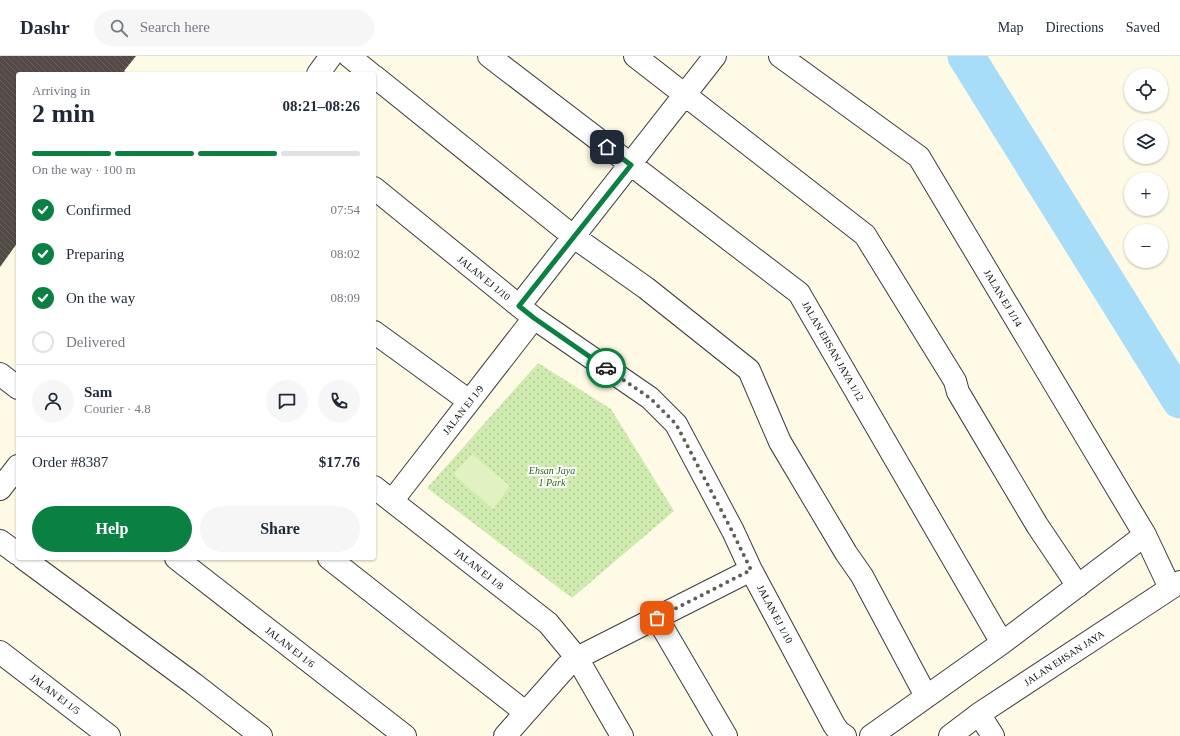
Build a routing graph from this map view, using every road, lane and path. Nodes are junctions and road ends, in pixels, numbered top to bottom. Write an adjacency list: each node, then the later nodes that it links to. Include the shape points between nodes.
1 (331, 56): 7 (street)
2 (348, 56): 8 (street)
3 (489, 56): 11 (street, JALAN EHSAN JAYA 1/12)
4 (635, 56): 10 (street)
5 (716, 56): 10 (street, JALAN EJ 1/9)
6 (780, 56): 23 (street, JALAN EJ 1/14, via 919,157)
7 (319, 72)
8 (368, 72)
9 (376, 78): 13 (street)
10 (685, 96): 11 (street, JALAN EJ 1/9); 31 (street, via 865,235 954,381 958,392 1037,525)
11 (631, 165): 13 (street, JALAN EJ 1/9); 33 (street, JALAN EHSAN JAYA 1/12, via 799,293)
12 (376, 190): 14 (street, JALAN EJ 1/10)
13 (574, 237): 14 (street, JALAN EJ 1/9); 36 (street, via 646,288 749,370 780,442 862,576)
14 (527, 312): 18 (street, JALAN EJ 1/9); 29 (street, JALAN EJ 1/10, via 650,398 676,424)
15 (376, 333): 18 (street)
16 (0, 374): 17 (street)
17 (16, 386)
18 (469, 402): 22 (street, JALAN EJ 1/9)
19 (16, 469): 20 (street)
20 (0, 489)
21 (376, 489): 22 (street, JALAN EJ 1/8)
22 (392, 501): 35 (street, JALAN EJ 1/8, via 548,623)
23 (1145, 536): 30 (street, JALAN EJ 1/14); 31 (street)
24 (0, 541): 25 (street)
25 (16, 553)
26 (26, 560): 40 (street)
27 (179, 560): 41 (street, JALAN EJ 1/6)
28 (332, 560): 37 (street)
29 (751, 570): 32 (street); 45 (street, JALAN EJ 1/10, via 834,725)
30 (1175, 585): 38 (street, JALAN EHSAN JAYA)
31 (1078, 586): 33 (street)
32 (657, 618): 35 (street); 44 (street)
33 (1002, 643): 36 (street)
34 (0, 652): 39 (street, JALAN EJ 1/5)
35 (577, 658): 37 (street); 43 (street, JALAN EJ 1/8)
36 (926, 696): 46 (street)
37 (525, 712): 42 (street)
38 (979, 714): 47 (street, JALAN EHSAN JAYA); 48 (street)
39 (109, 736)
40 (261, 736)
41 (405, 736)
42 (505, 736)
43 (622, 736)
44 (726, 736)
45 (845, 736)
46 (872, 736)
47 (950, 736)
48 (994, 736)

